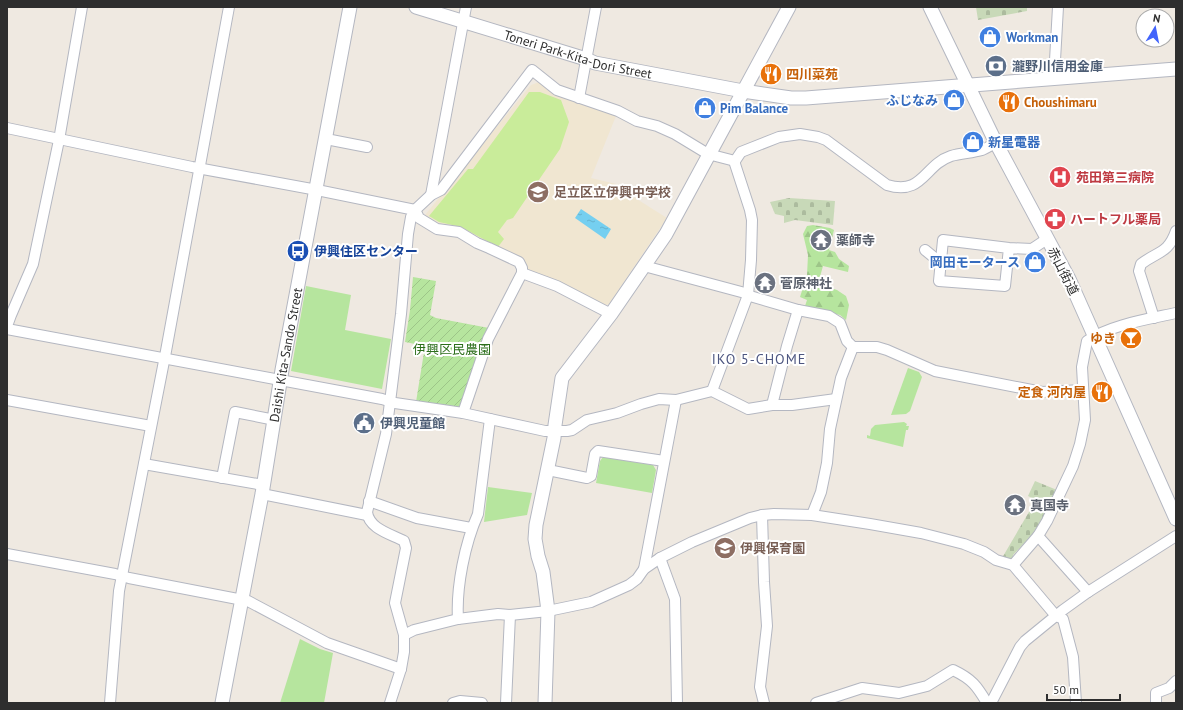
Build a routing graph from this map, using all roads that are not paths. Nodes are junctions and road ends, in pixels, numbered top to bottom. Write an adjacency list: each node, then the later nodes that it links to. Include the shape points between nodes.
1 (82, 7): 19 (street)
2 (229, 7): 24 (street)
3 (350, 7): 18 (street, Daishi Kita-Sando Street)
4 (416, 7): 10 (street, Toneri Park-Kita-Dori Street)
5 (466, 7): 10 (street)
6 (596, 7): 11 (street)
7 (789, 7): 15 (street)
8 (930, 7): 14 (street, 赤山街道)
9 (1058, 7): 13 (street)
10 (463, 22): 11 (street, Toneri Park-Kita-Dori Street); 26 (street)
11 (586, 59): 15 (street, Toneri Park-Kita-Dori Street, via 595,63); 16 (street)
12 (1176, 69): 13 (street, Toneri Park-Kita-Dori Street)
13 (1054, 78): 14 (street, Toneri Park-Kita-Dori Street)
14 (968, 84): 15 (street, Toneri Park-Kita-Dori Street, via 806,98); 20 (street, 赤山街道)
15 (743, 91): 22 (street)
16 (579, 98): 22 (street, via 676,134); 26 (street, via 557,90 532,70 441,190)
17 (7, 128): 19 (street)
18 (326, 139): 21 (street); 25 (street, Daishi Kita-Sando Street)
19 (59, 140): 24 (street); 40 (street, via 34,264)
20 (996, 143): 23 (street, via 982,150 951,156 940,162 915,185 906,188 887,185 826,140 800,134 779,137 741,152); 29 (street, 赤山街道)
21 (367, 147)
22 (708, 154): 23 (street); 33 (street, via 666,234)
23 (735, 161): 35 (street, via 752,220)
24 (200, 169): 25 (street); 43 (street)
25 (317, 190): 27 (street); 44 (street, Daishi Kita-Sando Street)
26 (431, 195): 27 (street)
27 (415, 210): 34 (street, via 419,218 437,229 460,232 477,244 519,262); 50 (street, via 408,234 401,314)
28 (1176, 231): 39 (street, via 1167,248 1141,264 1139,271)
29 (1047, 239): 30 (street, via 1032,248); 41 (street, 赤山街道, via 1069,279)
30 (1009, 248): 32 (street, via 943,240); 32 (street, via 1005,286 939,280)
31 (925, 250): 32 (street)
32 (941, 263)
33 (644, 266): 35 (street); 38 (street)
34 (522, 273): 38 (street, via 557,286); 52 (street, via 488,339)
35 (748, 295): 36 (street); 46 (street)
36 (798, 310): 42 (street, via 829,316 840,324 847,341); 51 (street)
37 (1176, 313): 39 (street)
38 (611, 314): 56 (street, via 562,378)
39 (1154, 318): 41 (street)
40 (7, 328): 43 (street)
41 (1094, 336): 45 (street, via 1086,344 1082,367); 66 (street, 赤山街道)
42 (853, 347): 45 (street, via 877,347 935,371 1042,392); 47 (street)
43 (165, 358): 44 (street); 55 (street)
44 (282, 380): 50 (street); 54 (street, Daishi Kita-Sando Street)
45 (1083, 390): 68 (street, via 1084,420 1080,444 1073,466)
46 (712, 391): 49 (street); 51 (street, via 748,409)
47 (836, 399): 51 (street); 65 (street, via 821,492)
48 (7, 400): 55 (street)
49 (676, 400): 56 (street, via 659,399 587,420 572,430); 57 (street)
50 (389, 401): 52 (street); 62 (street, via 386,434)
51 (772, 405)
52 (463, 413): 53 (street)
53 (490, 419): 56 (street); 67 (street, via 478,514)
54 (275, 420): 60 (street, via 235,412); 61 (street, Daishi Kita-Sando Street)
55 (151, 426): 58 (street)
56 (554, 431): 59 (street)
57 (664, 461): 59 (street, via 598,451 595,454 591,476 587,478); 73 (street)
58 (144, 464): 60 (street); 74 (street)
59 (548, 470): 77 (street, via 535,539 544,572)
60 (222, 478): 61 (street)
61 (262, 490): 63 (street); 76 (street, Daishi Kita-Sando Street)
62 (369, 501): 63 (street); 67 (street, via 417,518)
63 (367, 515): 81 (street, via 375,527 404,541 406,548 395,603)
64 (762, 515): 65 (street); 71 (street, via 692,542); 92 (street, via 767,626 760,687)
65 (812, 516): 72 (street, via 948,539)
66 (1176, 519)
67 (471, 528): 80 (street, via 462,565)
68 (1038, 536): 72 (street); 75 (street)
69 (1176, 536): 75 (street)
70 (7, 554): 74 (street)
71 (660, 558): 73 (street); 91 (street, via 675,599)
72 (1012, 565): 79 (street)
73 (644, 569): 77 (street, via 629,586 591,602)
74 (122, 576): 76 (street); 84 (street)
75 (1088, 592): 79 (street)
76 (242, 599): 82 (street, via 327,643); 85 (street, Daishi Kita-Sando Street)
77 (548, 611): 78 (street); 90 (street)
78 (510, 615): 80 (street); 89 (street)
79 (1056, 616): 95 (street, via 1020,647); 96 (street, via 1063,619 1073,657)
80 (458, 619): 81 (street)
81 (404, 635): 82 (street)
82 (401, 669): 86 (street)
83 (1176, 681): 97 (street, via 1169,688 1156,693)
84 (110, 703)
85 (222, 703)
86 (390, 703)
87 (453, 703): 88 (street)
88 (482, 703)
89 (506, 703)
90 (545, 703)
91 (677, 703)
92 (764, 703)
93 (816, 703): 94 (street, via 862,688 899,693 927,686 953,670 976,686)
94 (987, 703)
95 (991, 703)
96 (1076, 703)
97 (1156, 703)

